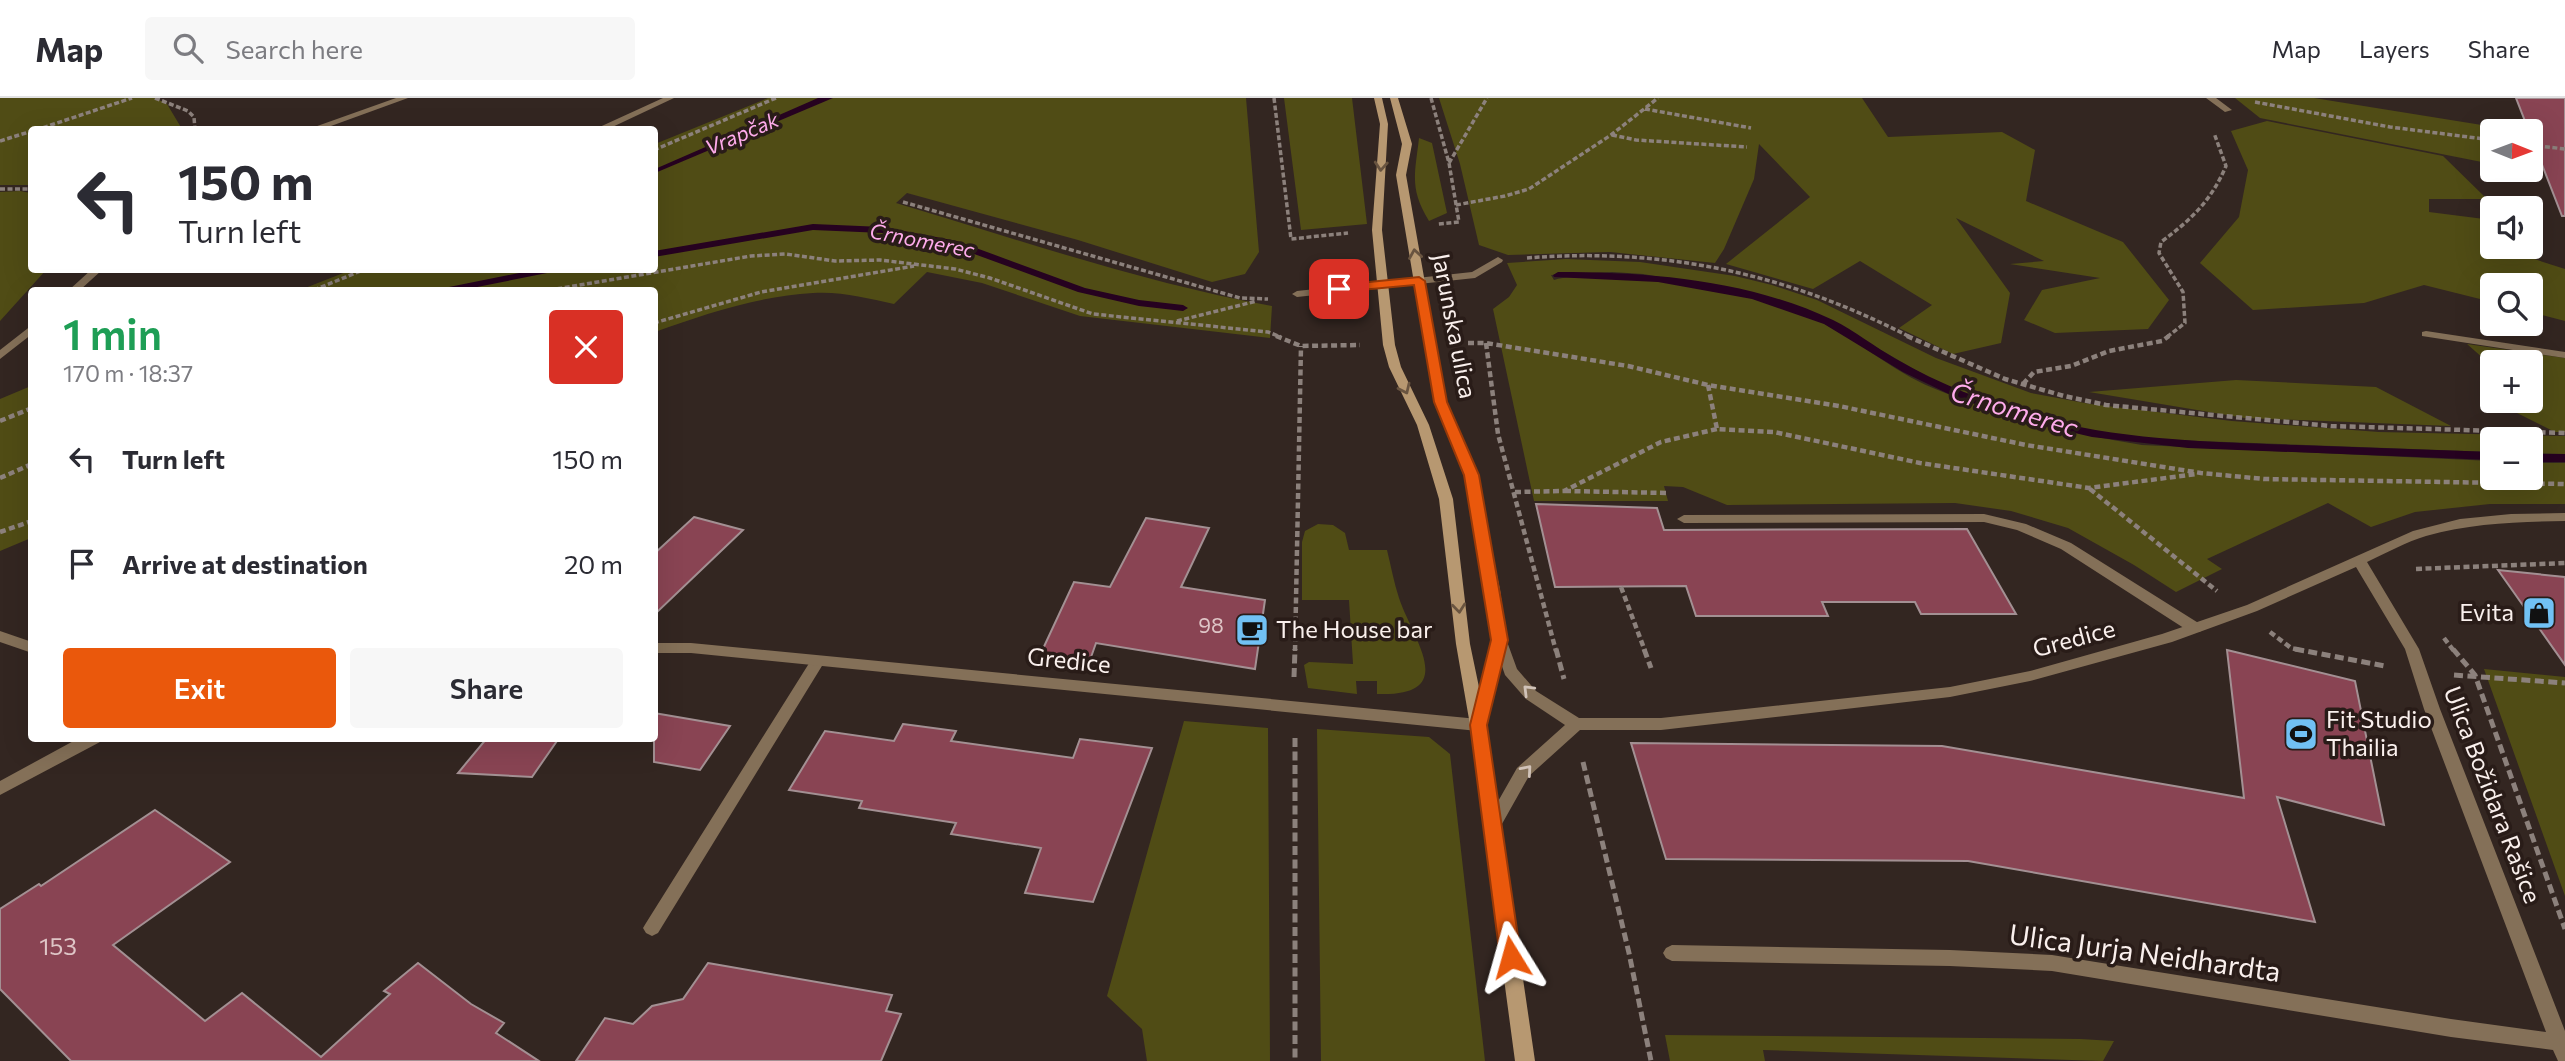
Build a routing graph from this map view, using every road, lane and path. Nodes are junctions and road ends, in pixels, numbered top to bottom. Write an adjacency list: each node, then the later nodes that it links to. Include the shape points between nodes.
1 (132, 98): 17 (path)
2 (155, 98): 18 (path, via 188,111)
3 (404, 98): 19 (street)
4 (670, 98): 20 (street)
5 (776, 98): 28 (path)
6 (1269, 98): 7 (path)
7 (1274, 98): 36 (path, via 1291,239)
8 (1378, 98): 44 (street, Jarunska ulica, one-way to 44, via 1384,124 1377,230)
9 (1394, 98): 43 (street, Jarunska ulica, one-way to 9, via 1401,175 1407,144)
10 (1431, 98): 30 (path)
11 (1487, 98): 30 (path)
12 (1658, 98): 15 (path)
13 (2210, 98): 16 (street)
14 (2250, 100): 24 (path, via 2390,127)
15 (1644, 109): 21 (path); 23 (path)
16 (2228, 110): 60 (path, via 2214,128 2226,166 2220,181 2205,209 2161,242 2159,253 2183,292 2185,323 2162,341 2034,372)
17 (46, 126)
18 (195, 126)
19 (322, 126)
20 (606, 126)
21 (1751, 128)
22 (28, 132): 25 (path)
23 (1611, 135): 27 (path); 34 (path, via 1526,191)
24 (2480, 138)
25 (0, 141)
26 (2543, 146): 29 (path)
27 (1746, 147)
28 (658, 148)
29 (2565, 149)
30 (1449, 163): 34 (path)
31 (28, 188): 32 (path)
32 (0, 189)
33 (904, 202): 49 (path, via 1240,298)
34 (1456, 205): 35 (path, via 1459,222)
35 (1438, 224)
36 (1351, 232)
37 (1498, 260): 43 (street, via 1475,275); 60 (path, via 1612,256 1724,269 1834,300 1962,362)
38 (922, 265): 39 (path, via 786,254); 50 (path, via 990,278 1093,314); 51 (path, via 761,292)
39 (658, 272)
40 (94, 273): 45 (street)
41 (356, 273): 46 (path)
42 (650, 273): 47 (path)
43 (1419, 281): 44 (street); 86 (street, Jarunska ulica, via 1440,402 1471,475)
44 (1382, 284): 48 (street); 98 (street, Jarunska ulica, one-way to 98, via 1388,345 1423,425 1446,499)
45 (78, 287)
46 (321, 287)
47 (568, 287)
48 (1297, 294): 49 (path)
49 (1261, 300): 50 (path)
50 (1174, 321): 57 (path, via 1268,332)
51 (658, 322)
52 (28, 332): 59 (street)
53 (2426, 334): 58 (street)
54 (1468, 343): 55 (path)
55 (1486, 343): 61 (path, via 1628,366); 72 (path, via 1498,434)
56 (1367, 345): 57 (path)
57 (1301, 346): 96 (path)
58 (2565, 355)
59 (0, 356)
60 (2023, 384): 65 (path, via 2081,401 2241,419 2377,430)
61 (1708, 385): 64 (path); 67 (path)
62 (28, 410): 63 (path)
63 (0, 421)
64 (1717, 429): 70 (path, via 1774,432 1920,463); 71 (path, via 1661,442)
65 (2565, 433)
66 (28, 466): 68 (path)
67 (2201, 473): 69 (path, via 2264,479); 70 (path)
68 (0, 478)
69 (2565, 484)
70 (2089, 488): 81 (path)
71 (1564, 491): 72 (path); 74 (path, via 1674,494)
72 (1514, 492): 94 (path)
73 (2565, 517): 77 (street, Gredice, via 2460,523 2418,534)
74 (1684, 519): 83 (street, via 1984,518 2066,546)
75 (28, 522): 76 (path)
76 (0, 532)
77 (2358, 559): 83 (street, Gredice, via 2252,608); 107 (street, Ulica Božidara Rašice, via 2412,649)
78 (2565, 563): 79 (path)
79 (2410, 570)
80 (1621, 587): 91 (path)
81 (2221, 593)
82 (2261, 626): 90 (path, via 2291,648)
83 (2195, 628): 97 (street, Gredice, via 2093,660 1950,692 1661,724)
84 (2435, 628): 93 (path)
85 (0, 636): 87 (street)
86 (1500, 640): 97 (street, one-way to 86, via 1531,695 1510,670); 98 (street, Jarunska ulica)
87 (28, 646)
88 (658, 648): 89 (street, Gredice)
89 (818, 661): 98 (street, Gredice); 104 (street)
90 (2394, 667)
91 (1651, 668)
92 (2449, 675): 93 (path)
93 (2475, 675): 95 (path); 105 (path)
94 (1565, 683)
95 (2565, 683)
96 (1294, 687)
97 (1576, 724): 103 (street, one-way to 97, via 1523,772)
98 (1478, 725): 103 (street, Jarunska ulica)
99 (1295, 733): 108 (path)
100 (86, 742): 102 (street)
101 (1581, 756): 110 (path)
102 (0, 789)
103 (1492, 826): 109 (street, Jarunska ulica)
104 (652, 928)
105 (2565, 929)
106 (1672, 953): 107 (street, Ulica Jurja Neidhardta, via 2052,963)
107 (2563, 1047)
108 (1295, 1061)
109 (1525, 1061)
110 (1651, 1061)

